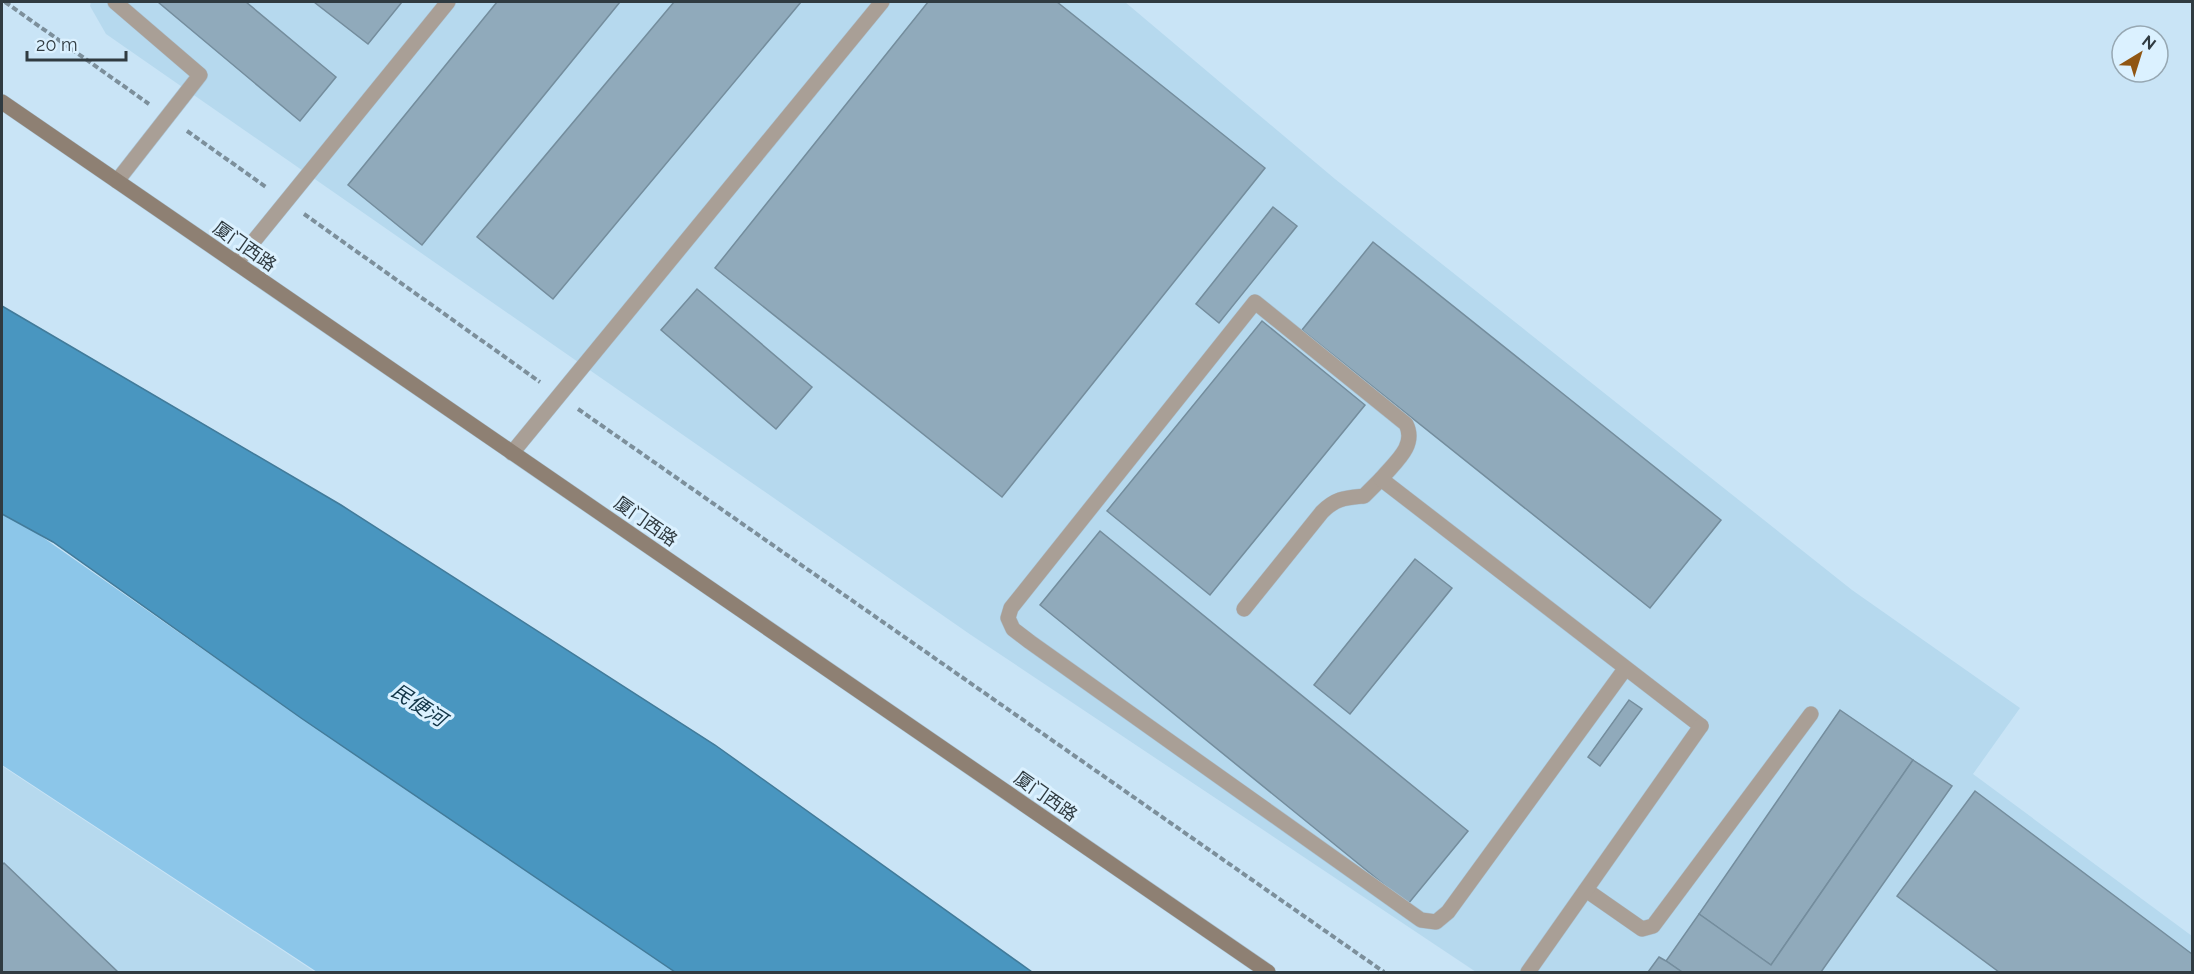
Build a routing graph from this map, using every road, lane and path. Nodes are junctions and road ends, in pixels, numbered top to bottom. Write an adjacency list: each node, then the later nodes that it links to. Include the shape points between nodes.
1 (5, 2): 6 (path)
2 (115, 2): 6 (street, via 200,75)
3 (448, 2): 8 (street)
4 (882, 2): 10 (street)
5 (2, 102): 7 (street, 厦门西路)
6 (167, 117): 7 (street); 8 (path)
7 (117, 181): 9 (street, 厦门西路)
8 (286, 201): 9 (street); 10 (path)
9 (236, 263): 11 (street, 厦门西路)
10 (559, 396): 11 (street); 18 (path)
11 (513, 453): 17 (street, 厦门西路)
12 (1381, 479): 13 (street, via 1364,496 1332,501); 14 (street); 14 (street, via 1410,444 1406,424 1255,302 1011,608 1008,618 1013,628 1030,642 1401,906 1421,920 1436,922 1448,912)
13 (1244, 609)
14 (1625, 669): 16 (street, via 1701,726)
15 (1811, 714): 16 (street, via 1653,926 1642,929)
16 (1586, 890): 19 (street)
17 (1268, 972)
18 (1384, 972)
19 (1528, 972)

